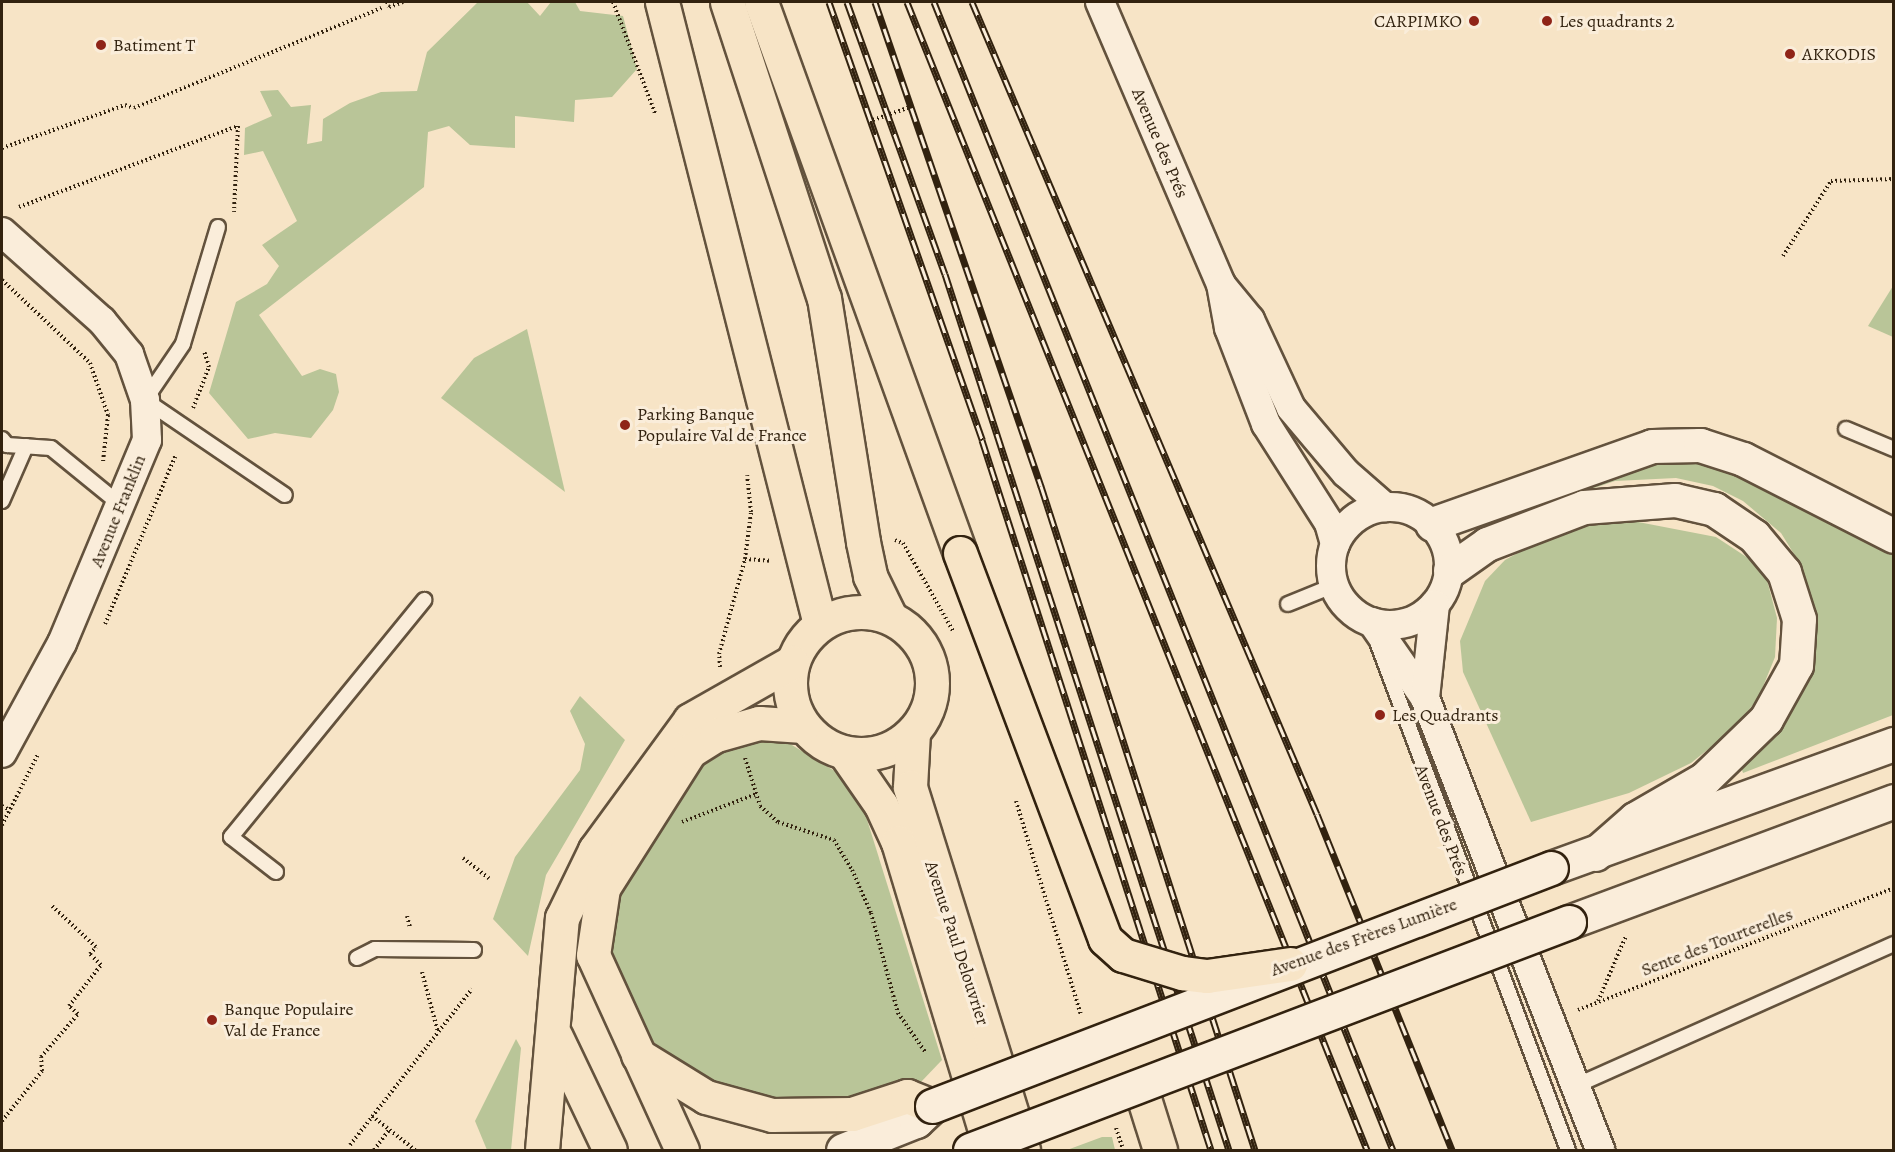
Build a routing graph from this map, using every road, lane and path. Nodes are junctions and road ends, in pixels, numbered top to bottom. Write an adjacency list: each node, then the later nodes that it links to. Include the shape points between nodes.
1 (387, 2): 2 (path, via 389,7)
2 (403, 2)
3 (613, 2): 10 (path)
4 (662, 2): 41 (main road)
5 (727, 2): 39 (main road, via 824,298 870,576)
6 (761, 2): 67 (main road, bridge, via 960,553 1106,939 1123,955 1182,973 1207,976)
7 (1100, 2): 18 (street, Avenue des Prés)
8 (382, 8): 12 (path, via 134,108 125,105)
9 (913, 106): 11 (path)
10 (658, 120)
11 (873, 120)
12 (2, 148)
13 (1893, 179): 16 (path, via 1831,181)
14 (218, 227): 19 (lane, via 183,344)
15 (2, 232): 19 (street, Avenue Franklin, via 102,321 129,354)
16 (1783, 256)
17 (2, 280): 25 (path, via 90,363 108,415 108,440)
18 (1221, 284): 29 (street, Avenue des Prés, via 1250,320 1292,408 1346,473); 33 (street, Avenue des Prés, via 1229,328 1266,424 1329,523)
19 (145, 400): 26 (lane); 28 (street, Avenue Franklin, via 147,440)
20 (1846, 429): 23 (lane)
21 (2, 440): 22 (lane)
22 (26, 446): 25 (lane, via 51,448); 27 (lane)
23 (1893, 449)
24 (746, 469): 44 (path, via 751,512 745,559 719,654)
25 (95, 483): 28 (lane)
26 (285, 495)
27 (2, 501)
28 (123, 506): 50 (street, Avenue Franklin, via 62,643)
29 (1385, 507): 30 (street, via 1418,513); 33 (street, via 1354,518)
30 (1432, 524): 31 (main road, via 1652,446 1700,445 1743,459); 34 (street, via 1443,537)
31 (1893, 536)
32 (885, 537): 42 (path, via 903,543)
33 (1335, 544): 35 (street, Avenue des Prés)
34 (1450, 570): 38 (street, Avenue des Prés); 57 (main road, via 1487,544 1584,507 1675,500 1714,509 1754,536 1784,573 1798,619 1796,665 1767,719 1704,779 1635,819)
35 (1335, 585): 37 (lane); 40 (street, Avenue des Prés, via 1350,608)
36 (424, 600): 59 (lane, via 231,837)
37 (1288, 604)
38 (1435, 605): 40 (street, via 1406,623); 45 (street, Avenue des Prés)
39 (890, 617): 41 (main road, via 854,612); 47 (main road, via 908,629 931,668 932,691)
40 (1372, 622): 45 (street, Avenue des Prés); 91 (lane, Avenue des Prés, via 1380,661)
41 (820, 624): 43 (main road)
42 (954, 634)
43 (792, 662): 46 (main road, via 792,706); 71 (main road, via 690,720 595,850 562,918 554,977)
44 (721, 674)
45 (1425, 698): 70 (street, Avenue des Prés)
46 (803, 726): 51 (main road); 56 (main road, via 759,723 717,735 690,751)
47 (914, 732): 51 (main road, via 882,752); 89 (main road, Avenue Paul Delouvrier, via 910,787)
48 (1893, 744): 57 (main road, Avenue des Frères Lumière)
49 (742, 748): 52 (path)
50 (2, 753)
51 (845, 753): 88 (main road, Avenue Paul Delouvrier, via 877,797 898,842)
52 (756, 794): 56 (path); 73 (path, via 760,806 778,822 834,840 871,912 898,1013)
53 (1893, 801): 74 (main road, bridge)
54 (2, 806): 55 (path)
55 (10, 810)
56 (632, 843): 72 (main road, via 603,888 593,955)
57 (1595, 854): 67 (main road, Avenue des Frères Lumière, bridge)
58 (464, 858): 60 (path)
59 (276, 872)
60 (489, 878)
61 (1893, 888): 69 (path, Sente des Tourterelles)
62 (51, 905): 78 (path, via 96,947 90,954 101,965 69,1006 78,1014 41,1057 42,1071)
63 (1629, 928): 69 (path)
64 (1893, 944): 75 (lane)
65 (474, 950): 66 (lane, via 375,949)
66 (357, 958)
67 (1290, 964): 76 (main road, Avenue des Frères Lumière, bridge)
68 (472, 989): 77 (path)
69 (1598, 1002): 70 (path, Sente des Tourterelles)
70 (1550, 1021): 75 (street, Avenue des Prés)
71 (556, 1037): 83 (main road); 84 (main road)
72 (638, 1055): 76 (main road, via 706,1096 771,1115 852,1114 907,1096); 85 (main road)
73 (929, 1061)
74 (1140, 1086): 87 (main road, bridge); 90 (main road)
75 (1575, 1086): 92 (street, Avenue des Prés)
76 (932, 1106): 86 (main road, Avenue des Frères Lumière, via 916,1121)
77 (372, 1116): 79 (path); 80 (path)
78 (2, 1121)
79 (389, 1130): 81 (path); 82 (path)
80 (350, 1145)
81 (374, 1150)
82 (416, 1150)
83 (542, 1150)
84 (610, 1150)
85 (682, 1150)
86 (843, 1150)
87 (970, 1150)
88 (991, 1150)
89 (1023, 1150)
90 (1160, 1150)
91 (1568, 1150)
92 (1600, 1150)

